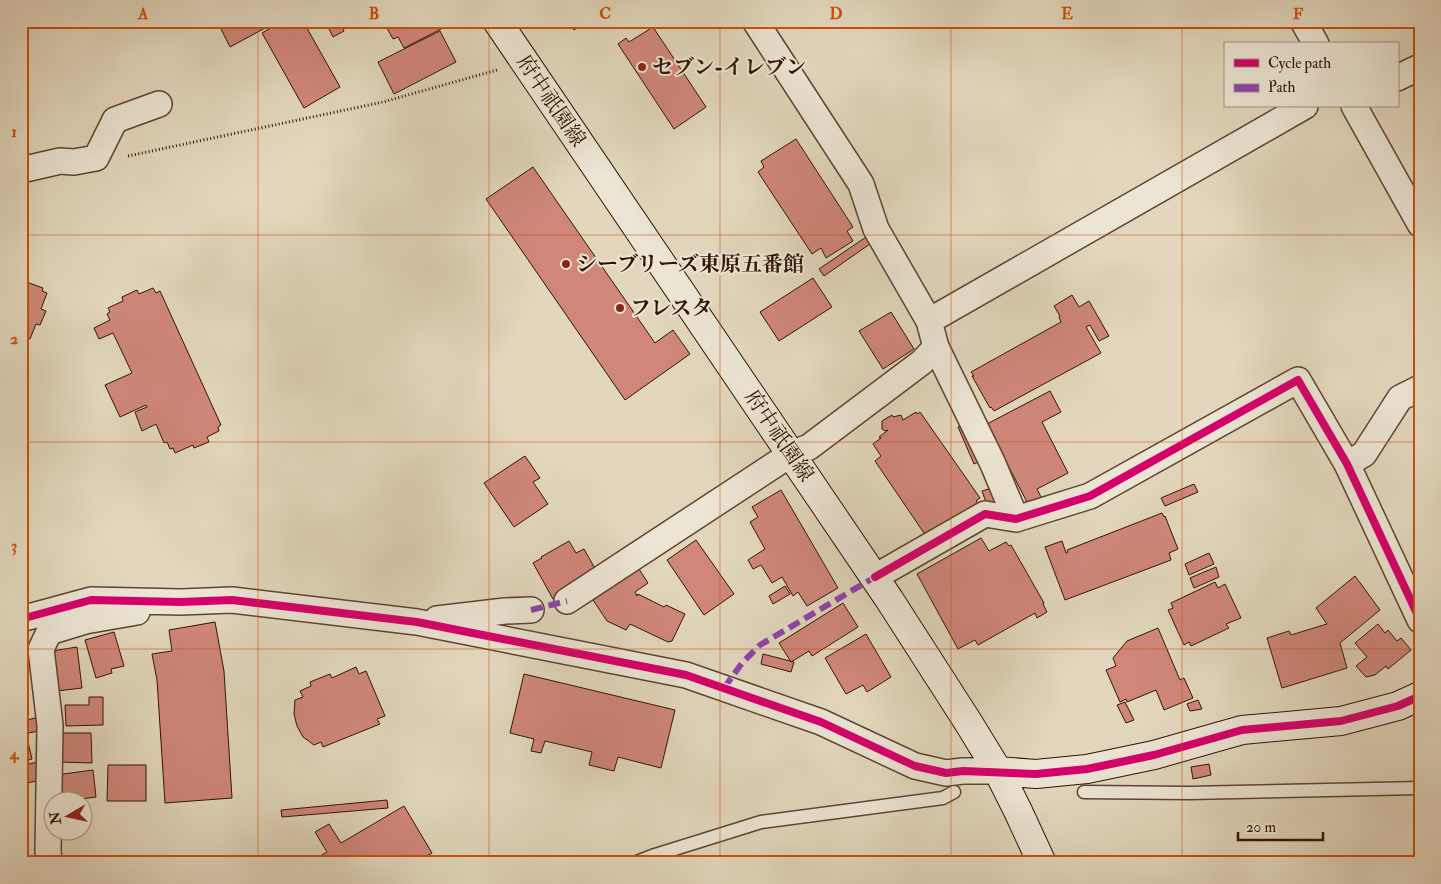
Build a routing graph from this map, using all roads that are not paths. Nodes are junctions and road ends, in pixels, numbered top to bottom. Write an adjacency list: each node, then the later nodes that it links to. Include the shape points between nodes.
1 (497, 21): 15 (main road, 府中祇園線)
2 (755, 21): 12 (street, via 862,184 876,229)
3 (1303, 21): 4 (street)
4 (1315, 42)
5 (1420, 67): 6 (street)
6 (1398, 78)
7 (159, 104): 10 (street, via 115,120 96,158 60,161)
8 (1302, 108): 12 (street)
9 (1355, 108): 11 (street)
10 (21, 170)
11 (1420, 224)
12 (929, 321): 13 (street)
13 (936, 347): 15 (street, via 922,362 809,447); 17 (street)
14 (1420, 388): 16 (street, via 1400,398 1364,454)
15 (791, 454): 18 (main road, 府中祇園線); 19 (street)
16 (1347, 464): 17 (street, via 1298,380 1090,496); 23 (street)
17 (1016, 519): 18 (street, via 985,514)
18 (875, 577): 26 (main road, 府中祇園線)
19 (567, 601)
20 (181, 602): 22 (street, via 91,600); 24 (street, via 232,600); 30 (street, via 85,621 49,632 41,649 50,725)
21 (531, 610): 24 (street)
22 (22, 618)
23 (1420, 620)
24 (417, 622): 26 (street, via 686,675 821,722 916,766 946,773)
25 (1420, 696): 26 (main road, via 1398,706 1341,721 1242,730 1088,769 1036,774)
26 (998, 771): 32 (main road, 府中祇園線)
27 (1420, 788): 29 (lane)
28 (954, 792): 31 (lane, via 943,798 761,822)
29 (1084, 792)
30 (49, 863)
31 (634, 863)
32 (1042, 863)

